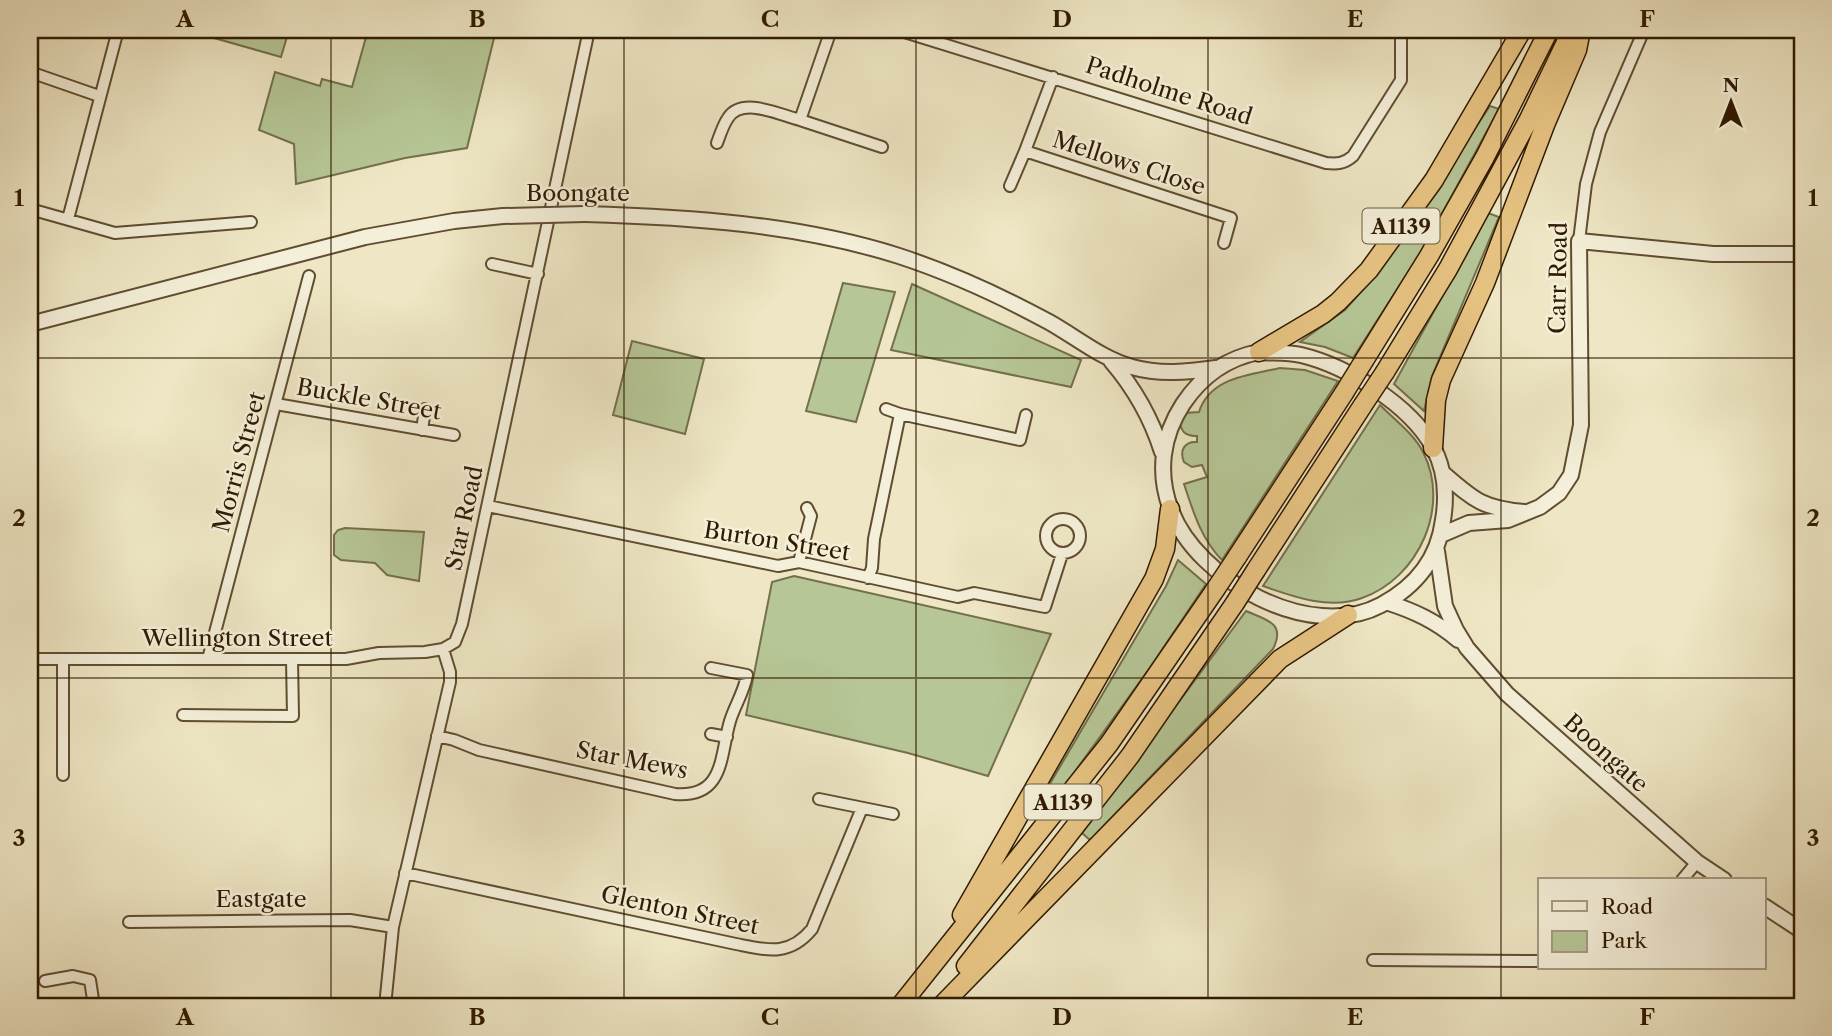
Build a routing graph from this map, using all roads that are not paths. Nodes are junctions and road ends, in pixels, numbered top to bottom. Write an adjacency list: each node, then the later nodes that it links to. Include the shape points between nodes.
1 (118, 30): 13 (street)
2 (590, 30): 28 (street, Star Road)
3 (831, 30): 15 (street)
4 (898, 30): 12 (street, Padholme Road)
5 (1401, 30): 12 (street, Padholme Road, via 1401,80 1353,156 1337,164)
6 (1522, 30): 31 (highway, A1139, via 1434,180 1369,270 1323,314)
7 (1549, 30): 79 (highway, A1139, bridge, via 1429,256 1237,557 1109,744)
8 (1572, 30): 14 (highway, A1139)
9 (1581, 30): 14 (highway, A1139, via 1577,50)
10 (1644, 30): 24 (street, Carr Road, via 1600,132 1586,184)
11 (30, 72): 13 (street)
12 (1053, 77): 19 (street, Mellows Close)
13 (99, 96): 22 (street)
14 (1549, 97): 16 (highway, A1139)
15 (800, 120): 17 (street, via 739,108 729,116); 18 (street)
16 (1537, 122): 41 (highway, A1139, via 1485,283 1441,380); 84 (highway, A1139, bridge, via 1385,372 1235,603 1130,756)
17 (717, 143)
18 (882, 147)
19 (1025, 151): 20 (street); 25 (street, Mellows Close, via 1231,218)
20 (1010, 186)
21 (30, 209): 22 (street)
22 (68, 219): 23 (street, via 115,233)
23 (251, 222)
24 (1579, 241): 26 (street, via 1713,254); 47 (street, Carr Road, via 1582,412 1576,459 1559,494)
25 (1224, 243)
26 (1802, 254)
27 (492, 264): 28 (street)
28 (538, 274): 44 (street, Star Road)
29 (309, 276): 34 (street, Morris Street)
30 (30, 324): 32 (street, Boongate, bridge, via 365,237 454,221 585,214 745,224 863,246 964,281 1028,311)
31 (1259, 352): 33 (street); 41 (street, via 1300,355 1359,379 1406,415)
32 (1110, 359): 33 (street, Boongate, via 1157,372); 42 (street, Boongate, via 1144,407)
33 (1216, 368): 42 (street, via 1176,414)
34 (276, 404): 39 (street, Buckle Street); 58 (street, Morris Street)
35 (425, 409): 39 (street)
36 (886, 409): 37 (street)
37 (900, 414): 38 (street, via 1020,440); 51 (street)
38 (1026, 415)
39 (422, 430): 40 (street, Buckle Street)
40 (454, 435)
41 (1433, 447): 43 (street)
42 (1162, 454): 46 (street)
43 (1443, 473): 47 (street, via 1475,500 1494,509); 48 (street, via 1445,508)
44 (488, 506): 50 (street, Burton Street, via 778,566); 55 (street, Star Road, via 460,633)
45 (807, 508): 50 (street, via 811,516)
46 (1170, 509): 53 (street, via 1198,552 1233,583 1297,612); 79 (highway, A1139, via 1165,549 1154,579)
47 (1525, 512): 48 (street, Carr Road, via 1508,520 1469,523)
48 (1439, 542): 52 (street, via 1420,576); 54 (street, Boongate, via 1445,606)
49 (1062, 554): 51 (street, Burton Street, via 1045,607 974,593 958,597)
50 (799, 562): 51 (street, Burton Street)
51 (868, 578)
52 (1386, 602): 53 (street); 54 (street, Boongate, via 1421,614)
53 (1348, 615): 85 (highway, A1139, via 1280,659)
54 (1467, 648): 69 (street, Boongate, via 1507,694)
55 (443, 649): 59 (street, Wellington Street, via 346,659); 63 (street, via 450,682)
56 (30, 659): 57 (street, Wellington Street)
57 (63, 659): 58 (street, Wellington Street); 65 (street)
58 (208, 659): 59 (street, Wellington Street)
59 (292, 659): 61 (street, via 293,716)
60 (711, 668): 64 (street, Star Mews, via 747,676)
61 (183, 715)
62 (711, 733): 64 (street)
63 (437, 736): 64 (street, Star Mews, via 479,750 686,795 698,792 715,777); 70 (street)
64 (727, 737)
65 (63, 775)
66 (819, 799): 67 (street)
67 (862, 808): 68 (street); 70 (street, Glenton Street, via 812,929 785,949 736,944)
68 (893, 814)
69 (1697, 862): 71 (street); 72 (street, Boongate)
70 (405, 873): 75 (street)
71 (1684, 878)
72 (1721, 878)
73 (1766, 907): 76 (street)
74 (129, 922): 75 (street, Eastgate, via 350,920)
75 (393, 927): 82 (street)
76 (1802, 931)
77 (1373, 960): 78 (street)
78 (1538, 961)
79 (934, 964): 83 (highway, A1139)
80 (45, 981): 81 (street, via 73,976 90,981)
81 (94, 1006)
82 (385, 1006)
83 (900, 1006)
84 (935, 1006)
85 (941, 1006)

